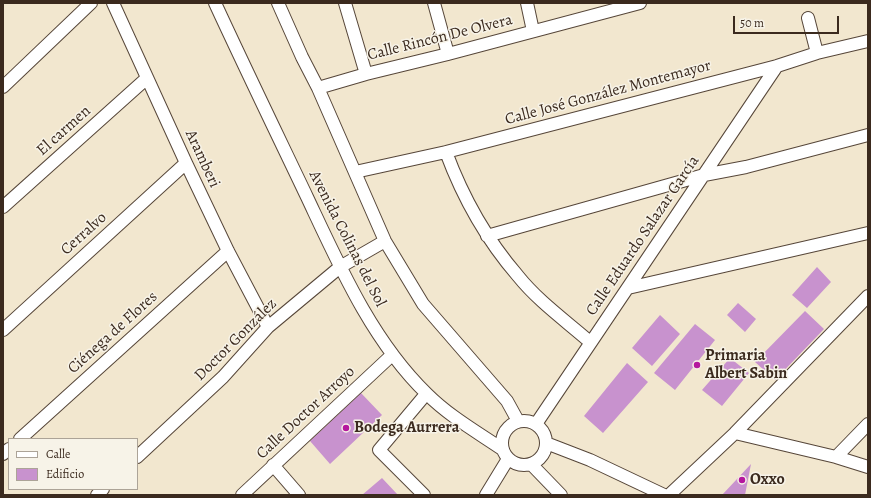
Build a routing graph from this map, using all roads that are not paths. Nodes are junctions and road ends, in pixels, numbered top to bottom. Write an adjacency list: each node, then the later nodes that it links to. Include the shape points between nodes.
1 (91, 3): 18 (street)
2 (113, 3): 17 (street, Aramberi)
3 (215, 3): 30 (street, Avenida Colinas del Sol)
4 (278, 3): 19 (street, Avenida Colinas del Sol)
5 (345, 3): 16 (street)
6 (434, 3): 14 (street)
7 (527, 3): 11 (street)
8 (640, 3): 9 (street, Calle Rincón De Olvera)
9 (619, 5): 11 (street, Calle Rincón De Olvera)
10 (808, 18): 13 (street)
11 (533, 31): 14 (street, Calle Rincón De Olvera)
12 (868, 41): 13 (street, Calle José González Montemayor)
13 (817, 53): 15 (street, Calle José González Montemayor)
14 (448, 54): 16 (street, Calle Rincón De Olvera)
15 (778, 66): 21 (street, Calle José González Montemayor); 24 (street, Calle Eduardo Salazar García)
16 (366, 74): 19 (street, Calle Rincón De Olvera)
17 (147, 78): 22 (street, Aramberi); 25 (street, El carmen)
18 (3, 87)
19 (318, 88): 23 (street, Avenida Colinas del Sol)
20 (868, 134): 24 (street, via 746,167)
21 (446, 152): 23 (street, Calle José González Montemayor); 27 (street, via 456,180)
22 (186, 163): 29 (street, Aramberi); 34 (street, Cerralvo)
23 (355, 172): 28 (street, Avenida Colinas del Sol)
24 (704, 175): 27 (street); 31 (street, Calle Eduardo Salazar García)
25 (3, 207)
26 (868, 233): 31 (street)
27 (487, 236): 35 (street, via 518,277)
28 (385, 240): 30 (street, Doctor González); 38 (street, Avenida Colinas del Sol, via 423,304 507,401)
29 (228, 251): 33 (street, Aramberi); 42 (street, Ciénega de Flores)
30 (340, 267): 33 (street, Doctor González); 36 (street, Avenida Colinas del Sol)
31 (628, 288): 35 (street, Calle Eduardo Salazar García)
32 (868, 296): 41 (street)
33 (268, 327): 45 (street, Doctor González, via 223,377)
34 (3, 330)
35 (590, 342): 39 (street, Calle Eduardo Salazar García)
36 (392, 355): 37 (street, Avenida Colinas del Sol); 48 (street, Calle Doctor Arroyo)
37 (426, 394): 44 (street, Avenida Colinas del Sol); 52 (street, via 379,450)
38 (518, 421): 39 (street); 44 (street, via 506,429 503,435)
39 (536, 424): 43 (street, via 543,432)
40 (868, 424): 46 (street)
41 (735, 433): 46 (street); 56 (street)
42 (21, 438)
43 (546, 443): 47 (street, via 539,460); 55 (street, via 590,460)
44 (505, 454): 47 (street, via 520,465); 53 (street)
45 (138, 457)
46 (836, 457): 49 (street)
47 (532, 464): 54 (street)
48 (273, 465): 50 (street, Calle Doctor Arroyo); 51 (street)
49 (868, 467)
50 (242, 495)
51 (299, 495)
52 (424, 495)
53 (486, 495)
54 (561, 495)
55 (664, 495)
56 (669, 495)

